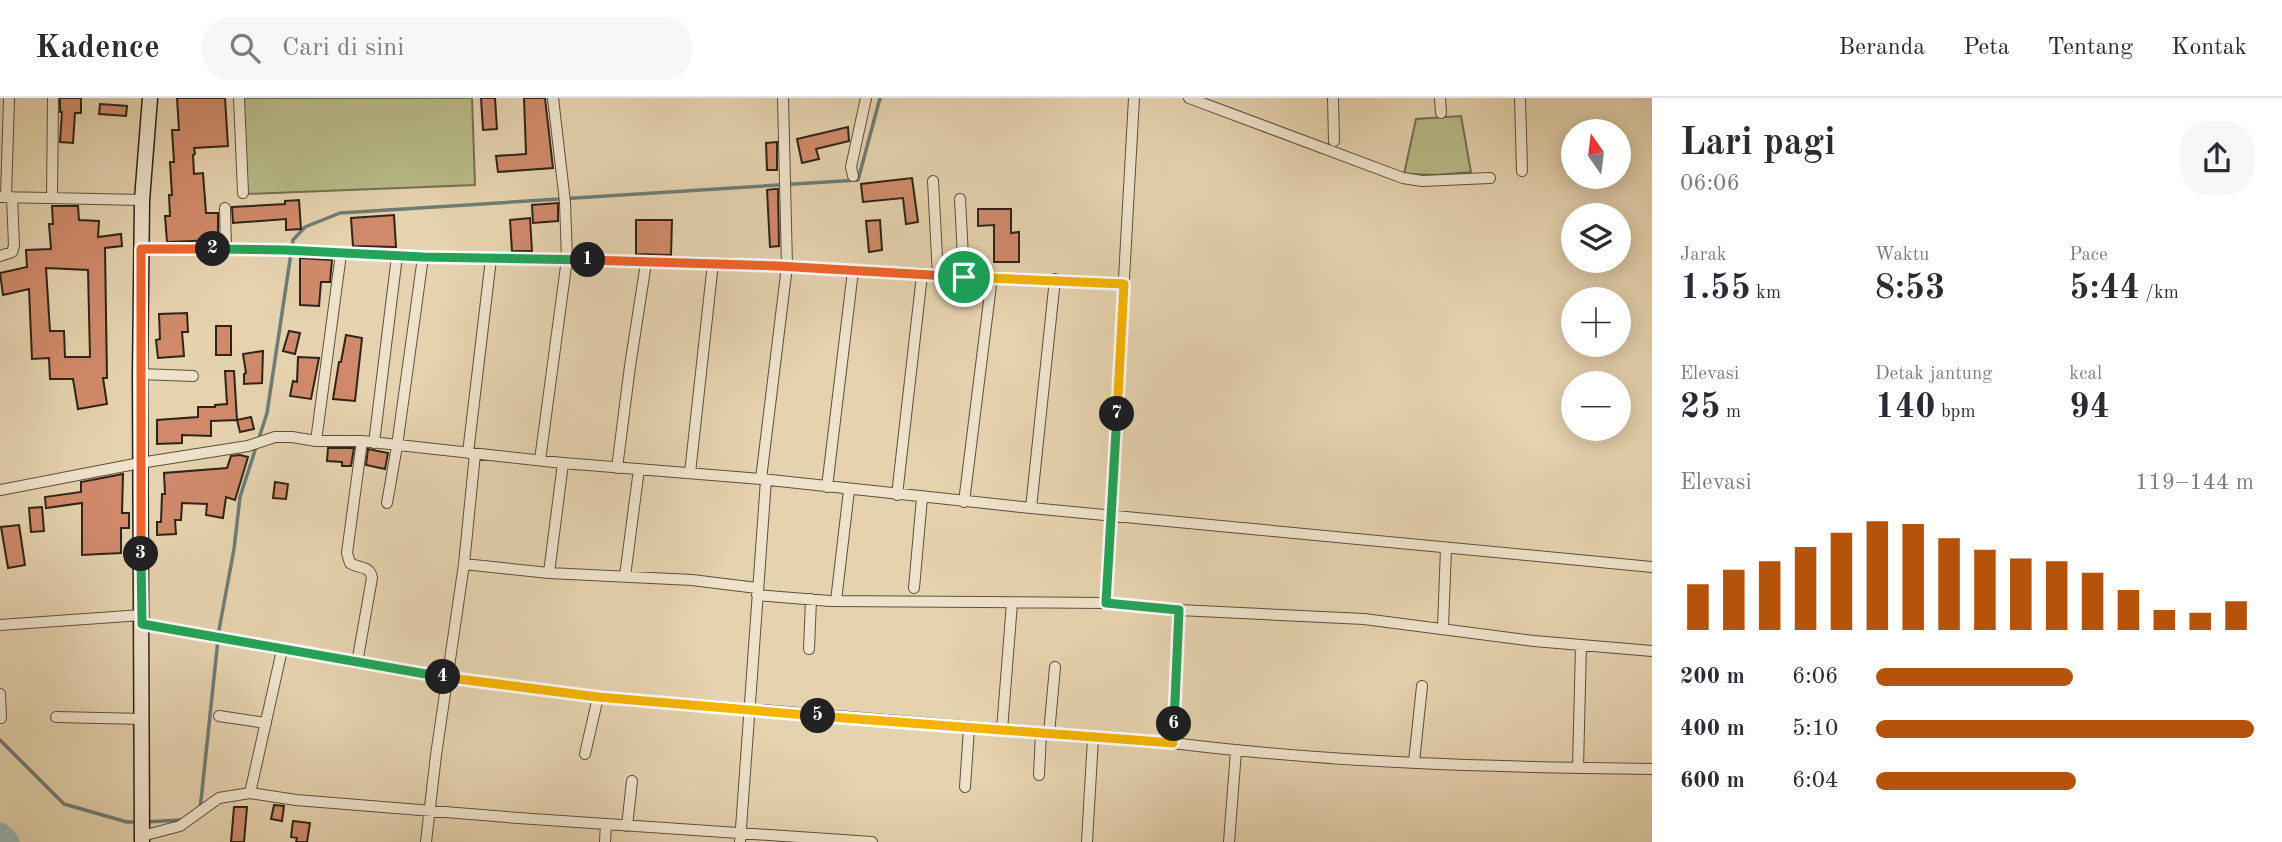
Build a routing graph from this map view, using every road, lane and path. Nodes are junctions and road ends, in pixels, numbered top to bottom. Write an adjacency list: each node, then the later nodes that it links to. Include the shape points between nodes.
1 (9, 98): 20 (street)
2 (53, 98): 21 (street)
3 (150, 98): 22 (main road)
4 (239, 98): 19 (street)
5 (553, 98): 32 (street)
6 (783, 98): 35 (street)
7 (866, 98): 16 (street)
8 (1134, 98): 42 (street)
9 (1189, 98): 17 (street, via 1403,178)
10 (1333, 98): 14 (street)
11 (1440, 98): 13 (street)
12 (1520, 98): 15 (street)
13 (1441, 113)
14 (1334, 141)
15 (1522, 171)
16 (853, 176)
17 (1490, 178)
18 (933, 181): 38 (street)
19 (243, 193)
20 (6, 197): 21 (street); 28 (street, via 14,246)
21 (52, 198): 22 (street)
22 (142, 200): 25 (main road)
23 (960, 200): 39 (street)
24 (225, 208): 26 (street)
25 (141, 249): 26 (street); 43 (main road)
26 (226, 249): 27 (street)
27 (341, 254): 29 (street); 45 (street)
28 (0, 256)
29 (397, 256): 30 (street); 47 (street)
30 (423, 257): 31 (street); 48 (street)
31 (491, 259): 32 (street); 49 (street)
32 (567, 259): 33 (street); 50 (street)
33 (646, 263): 34 (street); 53 (street)
34 (713, 263): 35 (street); 55 (street)
35 (787, 266): 36 (street); 56 (street)
36 (853, 271): 37 (street); 57 (street)
37 (922, 275): 38 (street); 60 (street)
38 (938, 276): 39 (street)
39 (964, 277): 40 (street)
40 (992, 278): 41 (street); 62 (street)
41 (1055, 279): 42 (street); 64 (street)
42 (1124, 284): 65 (street)
43 (139, 374): 44 (street); 51 (main road)
44 (193, 376)
45 (316, 441): 46 (street); 51 (street, via 275,437)
46 (362, 441): 47 (street); 85 (street, via 347,553 350,563 365,567 372,578)
47 (374, 443): 48 (street)
48 (397, 446): 49 (street); 63 (street)
49 (472, 453): 50 (street); 67 (street)
50 (541, 460): 52 (street)
51 (140, 463): 58 (street); 78 (main road)
52 (563, 463): 53 (street); 69 (street)
53 (617, 468): 54 (street)
54 (639, 469): 55 (street); 70 (street)
55 (690, 473): 56 (street)
56 (763, 480): 57 (street); 72 (street)
57 (827, 487): 59 (street)
58 (0, 490)
59 (849, 490): 60 (street); 74 (street)
60 (897, 495): 61 (street)
61 (922, 498): 62 (street); 71 (street)
62 (964, 502): 64 (street)
63 (387, 503)
64 (1031, 509): 65 (street)
65 (1111, 515): 66 (street); 76 (street)
66 (1446, 548): 68 (street); 80 (street)
67 (464, 564): 69 (street); 87 (street)
68 (1652, 567)
69 (549, 573): 70 (street)
70 (625, 576): 72 (street, via 692,580)
71 (914, 588)
72 (757, 591): 73 (street); 91 (street)
73 (811, 599): 74 (street); 82 (street)
74 (836, 601): 75 (street)
75 (1012, 603): 76 (street); 98 (street)
76 (1106, 603): 77 (street)
77 (1179, 610): 80 (street); 101 (street)
78 (142, 620): 79 (street); 83 (street); 95 (main road)
79 (0, 625)
80 (1443, 627): 81 (street)
81 (1581, 645): 84 (street); 105 (street)
82 (809, 649)
83 (282, 650): 85 (street); 96 (street)
84 (1652, 651)
85 (356, 663): 87 (street)
86 (1055, 667): 99 (street)
87 (447, 678): 90 (street); 111 (street)
88 (1422, 686): 104 (street)
89 (0, 694): 94 (street)
90 (598, 697): 91 (street); 103 (street)
91 (750, 710): 97 (street); 115 (street)
92 (219, 716): 96 (street)
93 (56, 717): 95 (street)
94 (1, 718)
95 (143, 719): 114 (main road)
96 (266, 723): 110 (street)
97 (969, 729): 98 (street); 109 (street)
98 (1002, 730): 99 (street)
99 (1045, 734): 100 (street); 107 (street)
100 (1093, 738): 101 (street); 119 (street)
101 (1173, 743): 102 (street)
102 (1236, 751): 104 (street); 120 (street)
103 (585, 754)
104 (1414, 762): 105 (street)
105 (1578, 768): 106 (street)
106 (1652, 769)
107 (1039, 775)
108 (632, 781): 113 (street)
109 (965, 787)
110 (250, 793): 111 (street); 114 (street, via 219,797 188,822)
111 (429, 810): 112 (street); 116 (street)
112 (606, 824): 113 (street); 117 (street)
113 (627, 826): 115 (street)
114 (142, 837)
115 (740, 838): 118 (street)
116 (426, 842)
117 (605, 842)
118 (872, 842)
119 (1087, 842)
120 (1229, 842)

